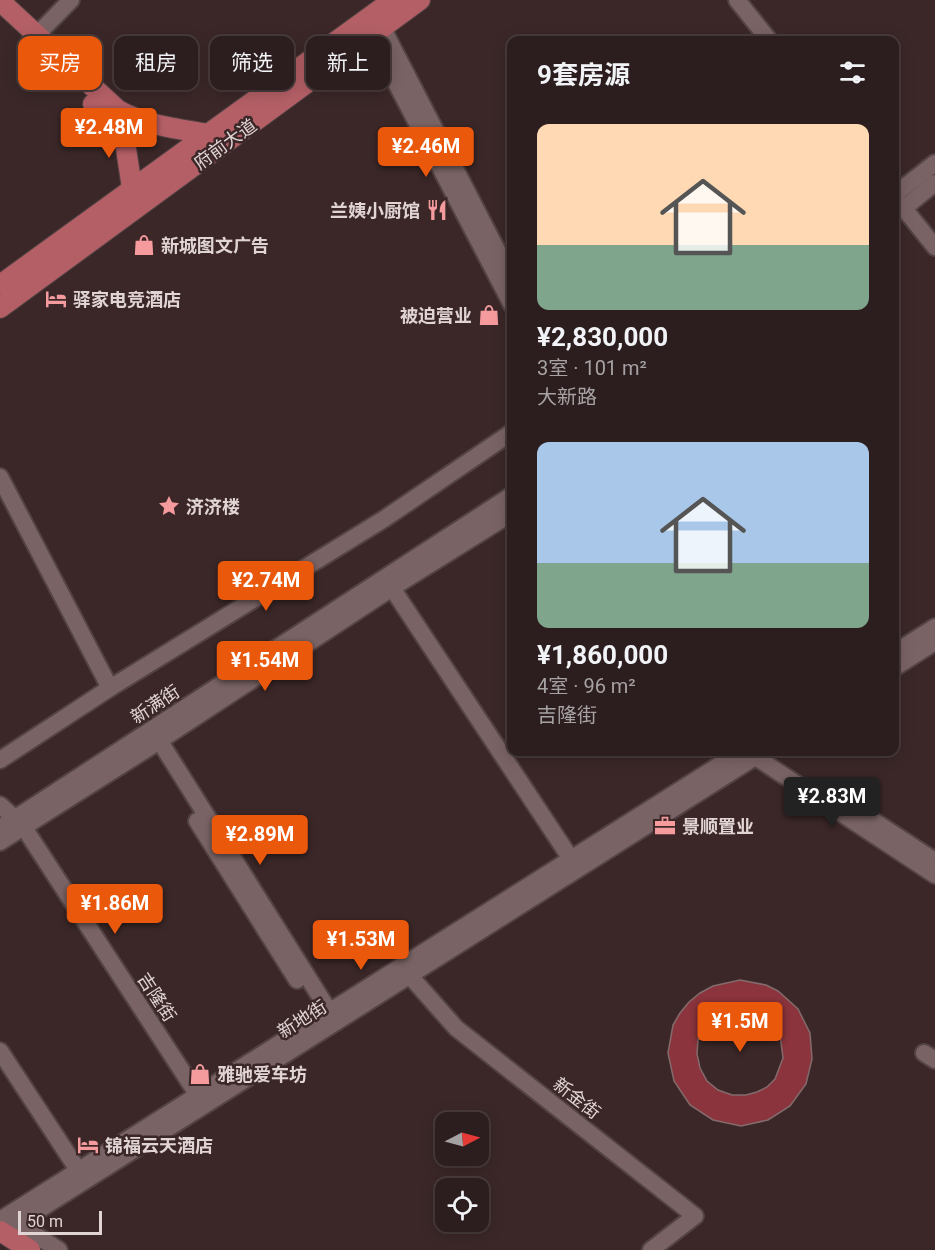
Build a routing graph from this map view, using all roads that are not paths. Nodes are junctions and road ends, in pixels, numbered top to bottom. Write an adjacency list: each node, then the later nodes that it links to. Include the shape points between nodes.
1 (71, 0): 10 (street)
2 (393, 0): 14 (main road, 府前大道)
3 (420, 0): 7 (main road, 府前大道)
4 (737, 0): 11 (street)
5 (0, 1): 9 (main road)
6 (0, 20): 8 (main road)
7 (377, 31): 22 (street); 24 (street); 25 (main road, 府前大道)
8 (28, 36)
9 (30, 36)
10 (36, 36)
11 (767, 36)
12 (87, 90): 13 (main road)
13 (113, 115): 14 (main road); 17 (main road, via 125,142)
14 (208, 134): 17 (main road, 府前大道)
15 (935, 164): 18 (street)
16 (935, 183): 19 (street)
17 (132, 188): 23 (main road, 府前大道)
18 (899, 197)
19 (899, 198)
20 (899, 202): 21 (street)
21 (935, 247)
22 (507, 270)
23 (0, 285)
24 (507, 295)
25 (0, 308)
26 (507, 435): 35 (street, via 384,519)
27 (0, 477): 35 (street)
28 (507, 498): 43 (street, 新满街)
29 (507, 516): 30 (street, 新满街)
30 (392, 588): 36 (street, 新满街); 45 (street)
31 (935, 627): 33 (street)
32 (935, 642): 34 (street)
33 (899, 650)
34 (899, 665)
35 (110, 688): 41 (street)
36 (155, 743): 43 (street, 新满街); 49 (street)
37 (734, 756): 45 (street, 新地街)
38 (753, 756): 47 (street)
39 (759, 756): 54 (street, 新地街)
40 (771, 756): 46 (street)
41 (0, 760)
42 (0, 805): 43 (street, 吉隆街)
43 (10, 823): 44 (street, 新满街); 52 (street, 吉隆街)
44 (0, 842)
45 (571, 859): 48 (street, 新地街)
46 (935, 861)
47 (935, 875)
48 (401, 966): 49 (street, 新地街); 57 (street, 新金街, via 456,1028 695,1216)
49 (325, 1014): 52 (street, 新地街)
50 (0, 1051): 53 (street)
51 (0, 1063): 53 (street)
52 (193, 1097): 53 (street, 新地街)
53 (76, 1172): 54 (street, 新地街)
54 (10, 1226): 55 (main road); 56 (street)
55 (30, 1250)
56 (59, 1250)
57 (651, 1250)

